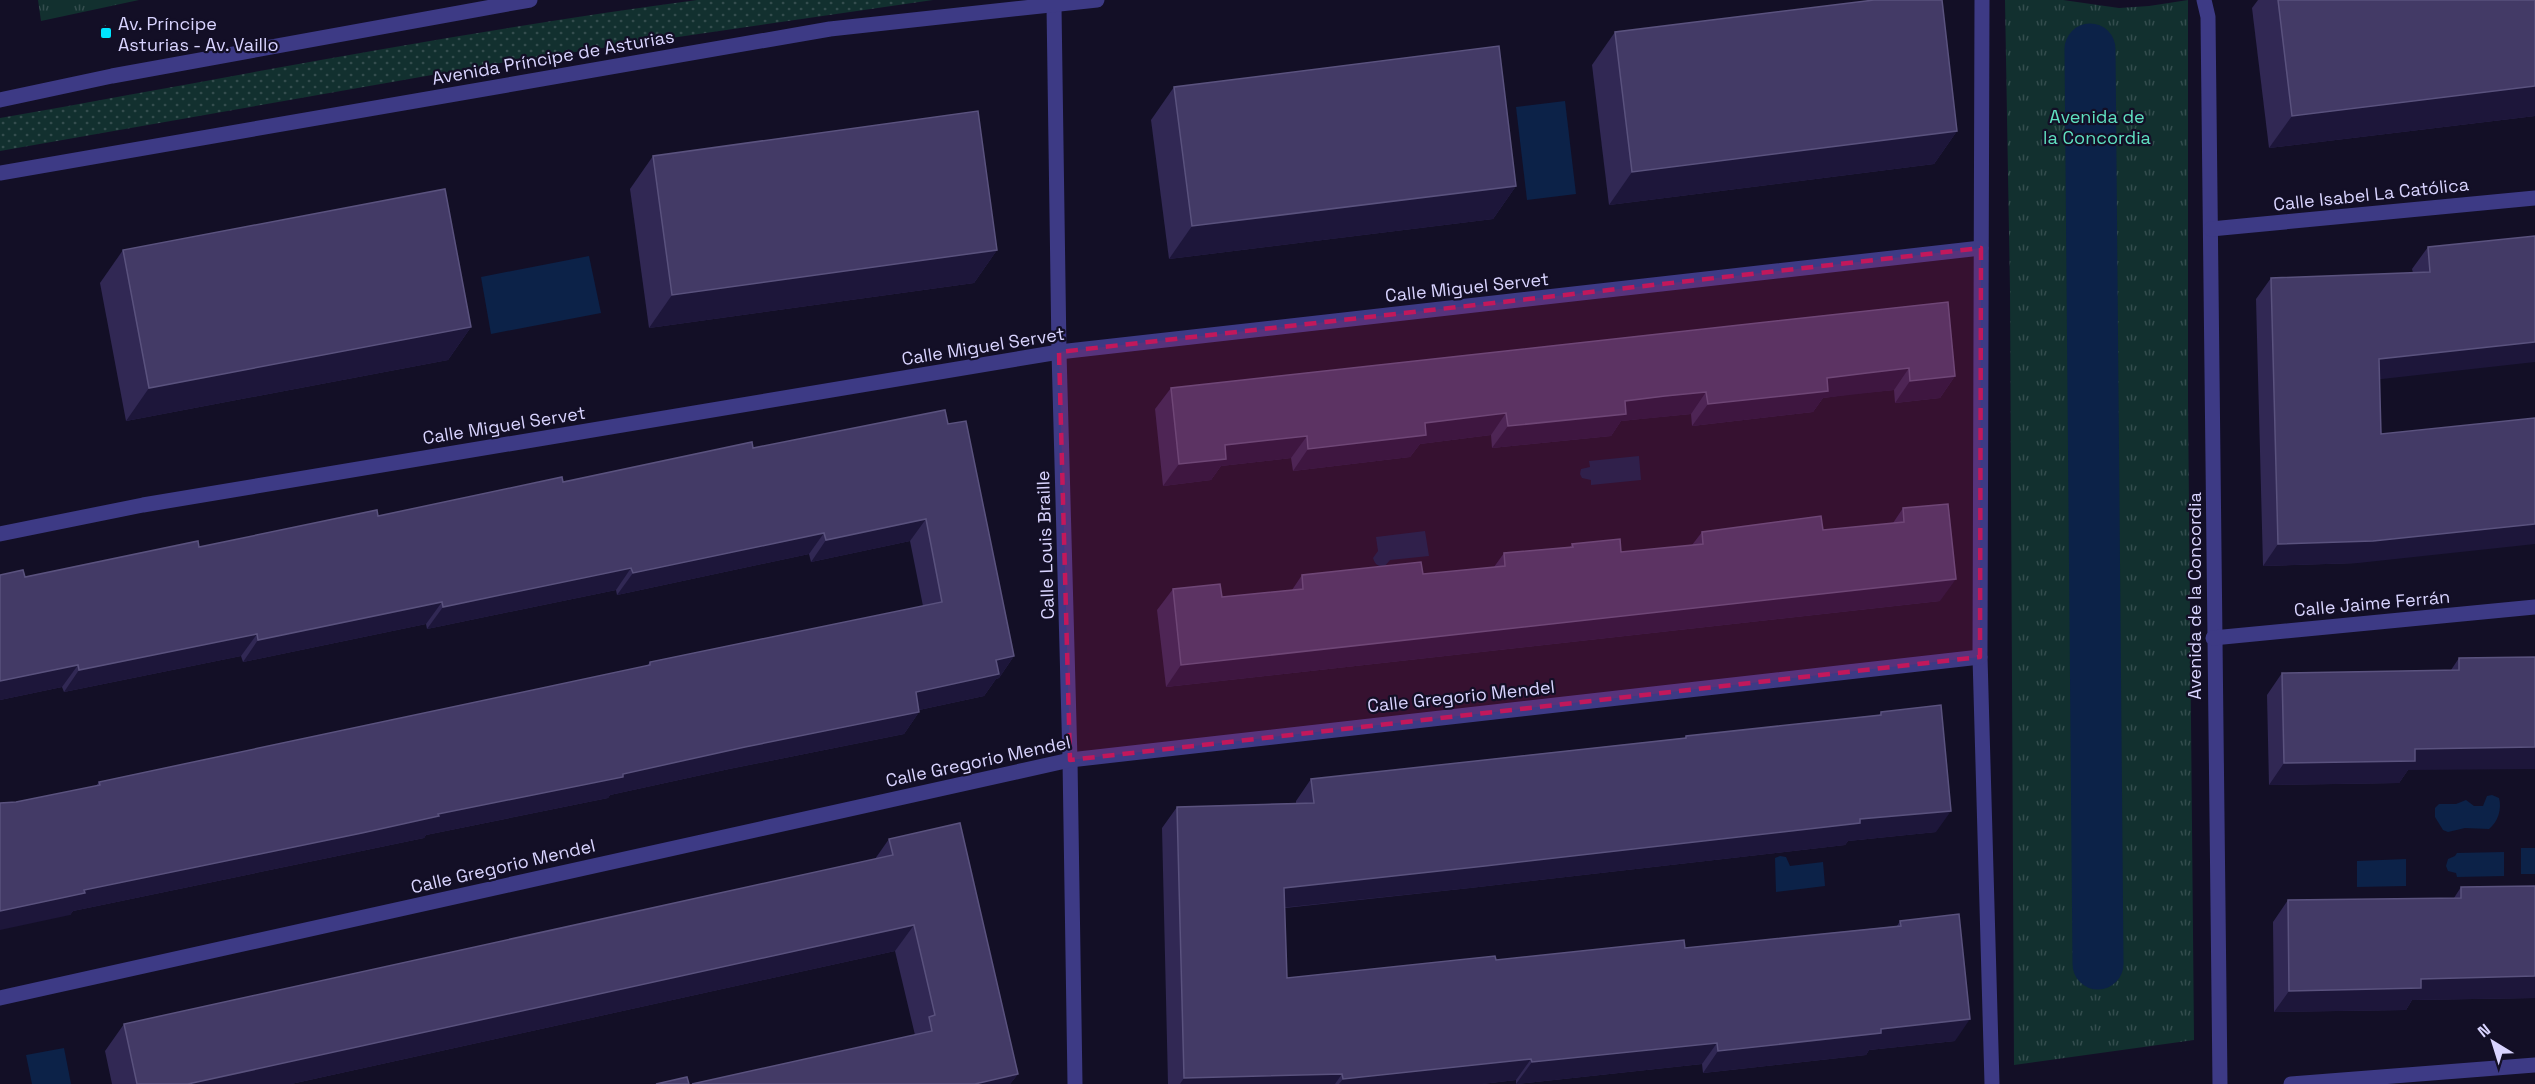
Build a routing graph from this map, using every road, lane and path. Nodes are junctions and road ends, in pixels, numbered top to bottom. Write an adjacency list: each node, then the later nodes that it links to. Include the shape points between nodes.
1 (530, 0): 8 (street)
2 (1097, 0): 5 (street, Avenida Príncipe de Asturias)
3 (1982, 0): 12 (street)
4 (2204, 0): 11 (street, Avenida de la Concordia, via 2208,17)
5 (1054, 6): 9 (street, Avenida Príncipe de Asturias, via 830,29); 13 (street, Calle Louis Braille)
6 (104, 26): 7 (path)
7 (106, 33)
8 (0, 100)
9 (0, 173)
10 (2535, 198): 11 (street, Calle Isabel La Católica)
11 (2211, 229): 16 (street, Avenida de la Concordia)
12 (1981, 248): 13 (street, Calle Miguel Servet); 17 (street)
13 (1059, 352): 14 (street, Calle Miguel Servet, via 143,505); 18 (street, Calle Louis Braille)
14 (0, 534)
15 (2535, 607): 16 (street, Calle Jaime Ferrán)
16 (2213, 638): 23 (street, Avenida de la Concordia)
17 (1980, 657): 18 (street, Calle Gregorio Mendel); 22 (street)
18 (1070, 760): 19 (street, Calle Gregorio Mendel); 21 (street, Calle Louis Braille)
19 (0, 998)
20 (2535, 1065): 24 (street)
21 (1075, 1084)
22 (1992, 1084)
23 (2220, 1084)
24 (2291, 1084)

